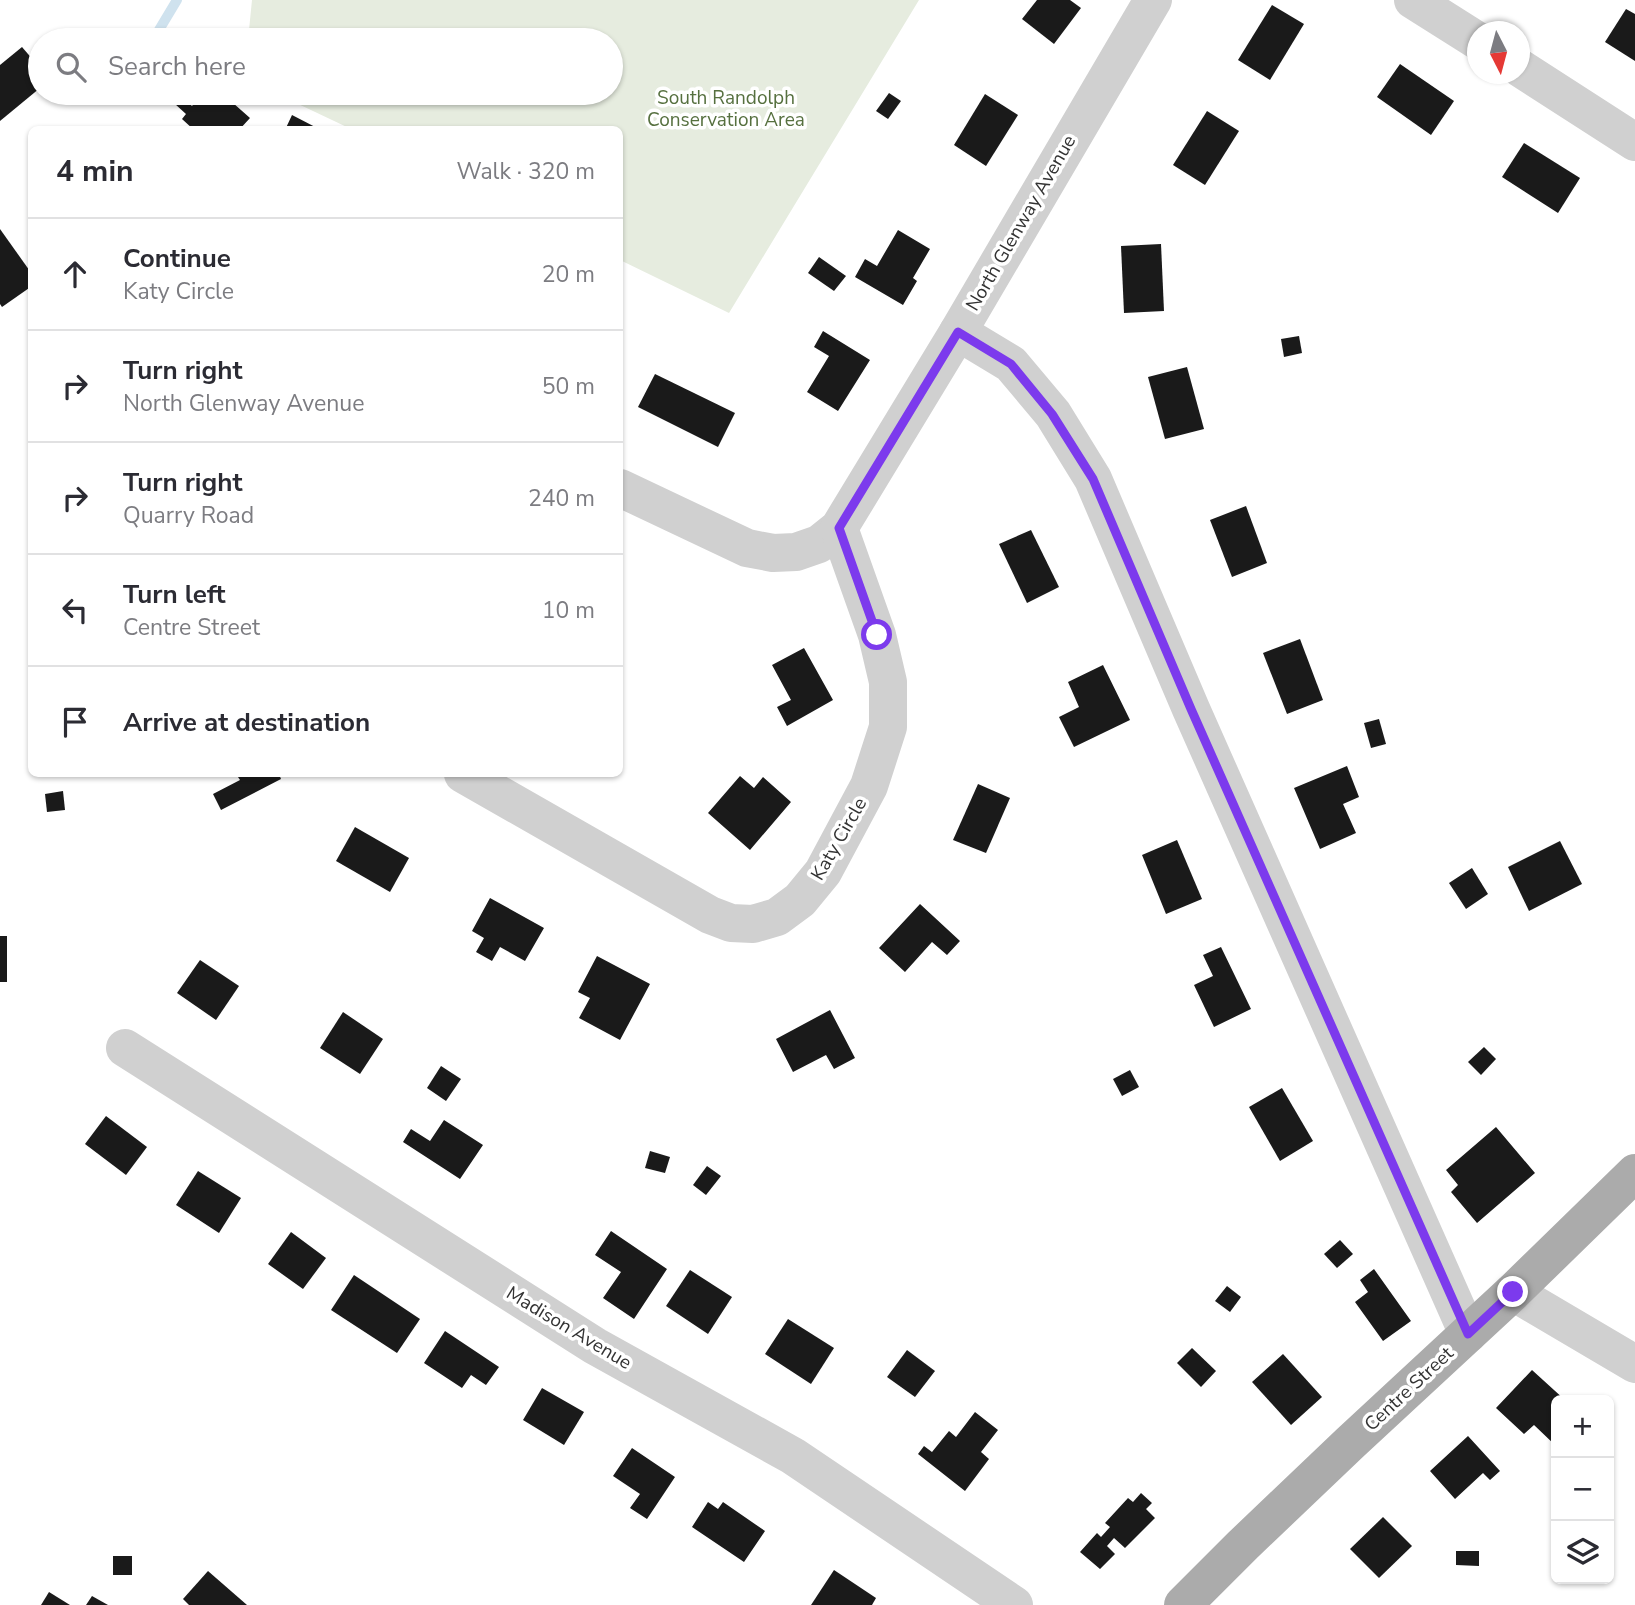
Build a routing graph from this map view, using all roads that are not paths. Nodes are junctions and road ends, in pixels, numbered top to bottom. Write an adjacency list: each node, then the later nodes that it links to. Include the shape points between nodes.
1 (1153, 0): 6 (street, North Glenway Avenue)
2 (1413, 0): 3 (street)
3 (1467, 34)
4 (1530, 74): 5 (street)
5 (1635, 142)
6 (958, 332): 8 (street, North Glenway Avenue); 13 (street, via 1011,364 1052,414 1093,479)
7 (623, 489): 8 (street, North Glenway Avenue, via 747,548 773,553 819,544)
8 (839, 528): 9 (street, Katy Circle, via 886,671 888,727 869,786 823,872 800,900 777,917 752,925 710,915)
9 (468, 777)
10 (125, 1048): 15 (street, Madison Avenue, via 595,1346 793,1457)
11 (1635, 1173): 12 (main road, Centre Street)
12 (1513, 1292): 13 (main road, Centre Street); 14 (street)
13 (1468, 1334): 16 (main road, Centre Street)
14 (1635, 1363)
15 (1014, 1605)
16 (1183, 1605)

